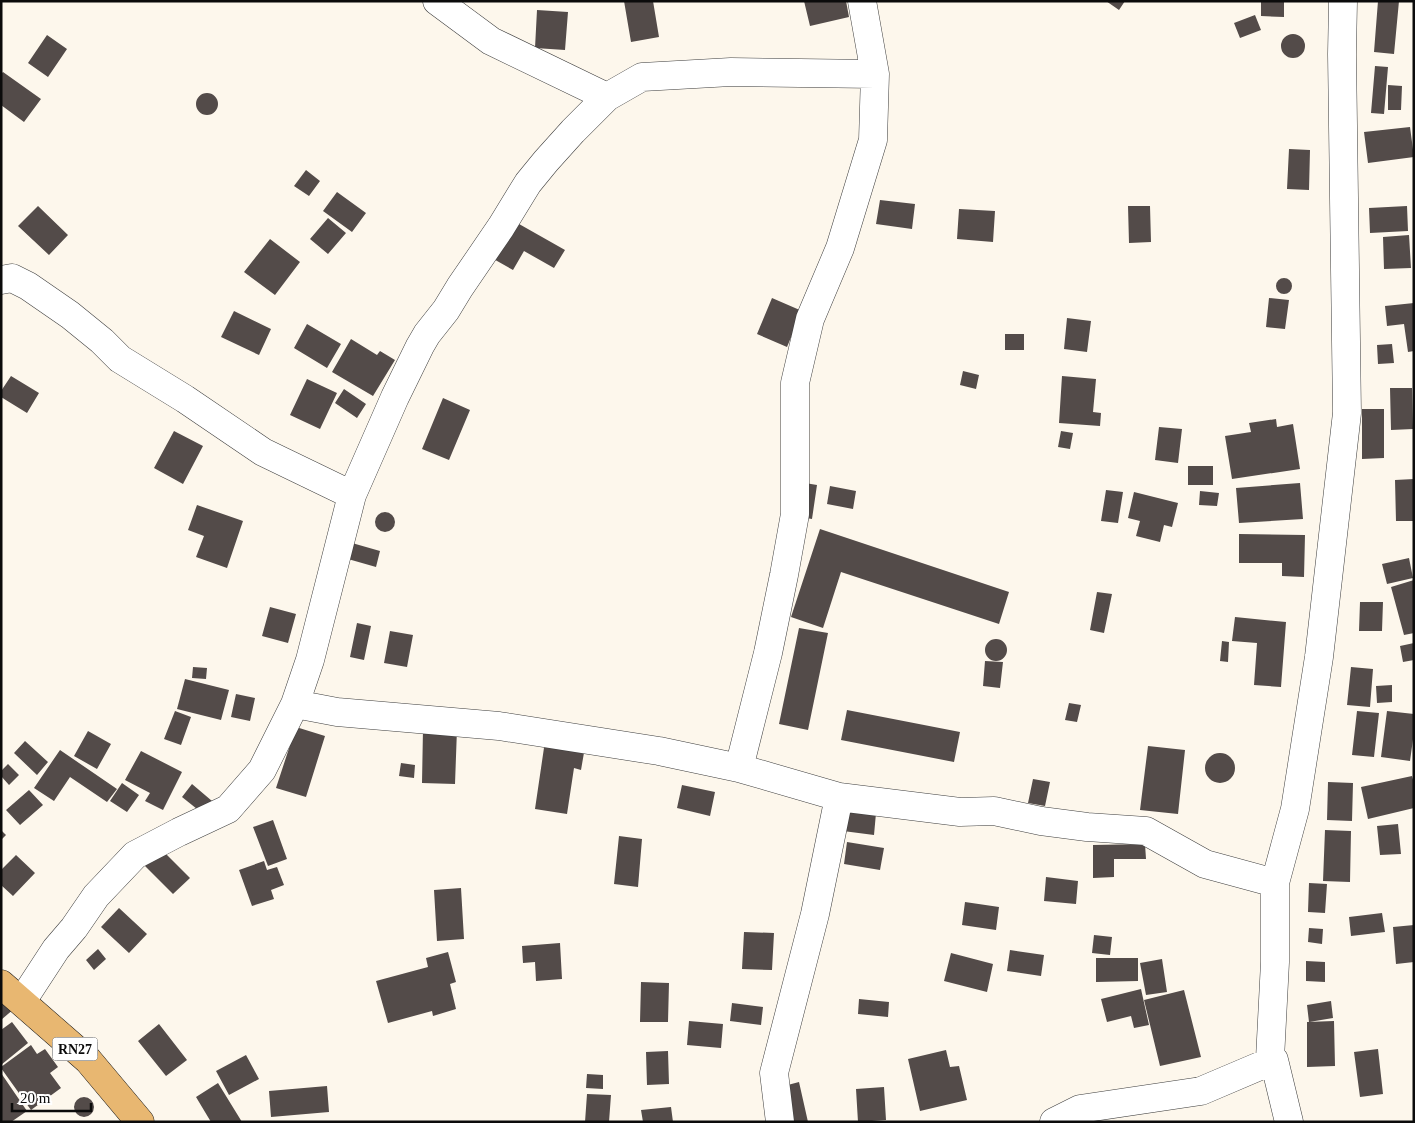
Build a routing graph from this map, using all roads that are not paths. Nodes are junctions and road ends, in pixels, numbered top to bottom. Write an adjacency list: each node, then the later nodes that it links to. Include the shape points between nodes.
1 (437, 1): 5 (street, via 491,41)
2 (862, 1): 4 (street)
3 (1343, 1): 11 (street, via 1347,413 1319,657 1294,809)
4 (875, 74): 5 (street, via 731,72 642,77); 9 (street, via 873,140 840,248 810,319 794,383 795,514 768,654)
5 (607, 97): 7 (street, via 528,184 420,346)
6 (1, 280): 7 (street, via 12,278 28,286 70,315 120,359 264,452)
7 (352, 495): 8 (street, via 310,660)
8 (295, 704): 9 (street, via 337,712 498,726 659,751); 13 (street, via 262,770 228,809 135,855 96,896 56,948)
9 (739, 768): 10 (street)
10 (839, 797): 11 (street, via 960,812 994,811 1041,821 1146,831 1205,864); 16 (street, via 815,914 774,1073)
11 (1275, 883): 14 (street, via 1270,1060)
12 (1, 984): 13 (main road, RN27)
13 (22, 1002): 15 (main road, RN27, via 88,1060)
14 (1274, 1060): 17 (street, via 1201,1091 1080,1109); 18 (street)
15 (140, 1122)
16 (780, 1122)
17 (1054, 1122)
18 (1289, 1122)

